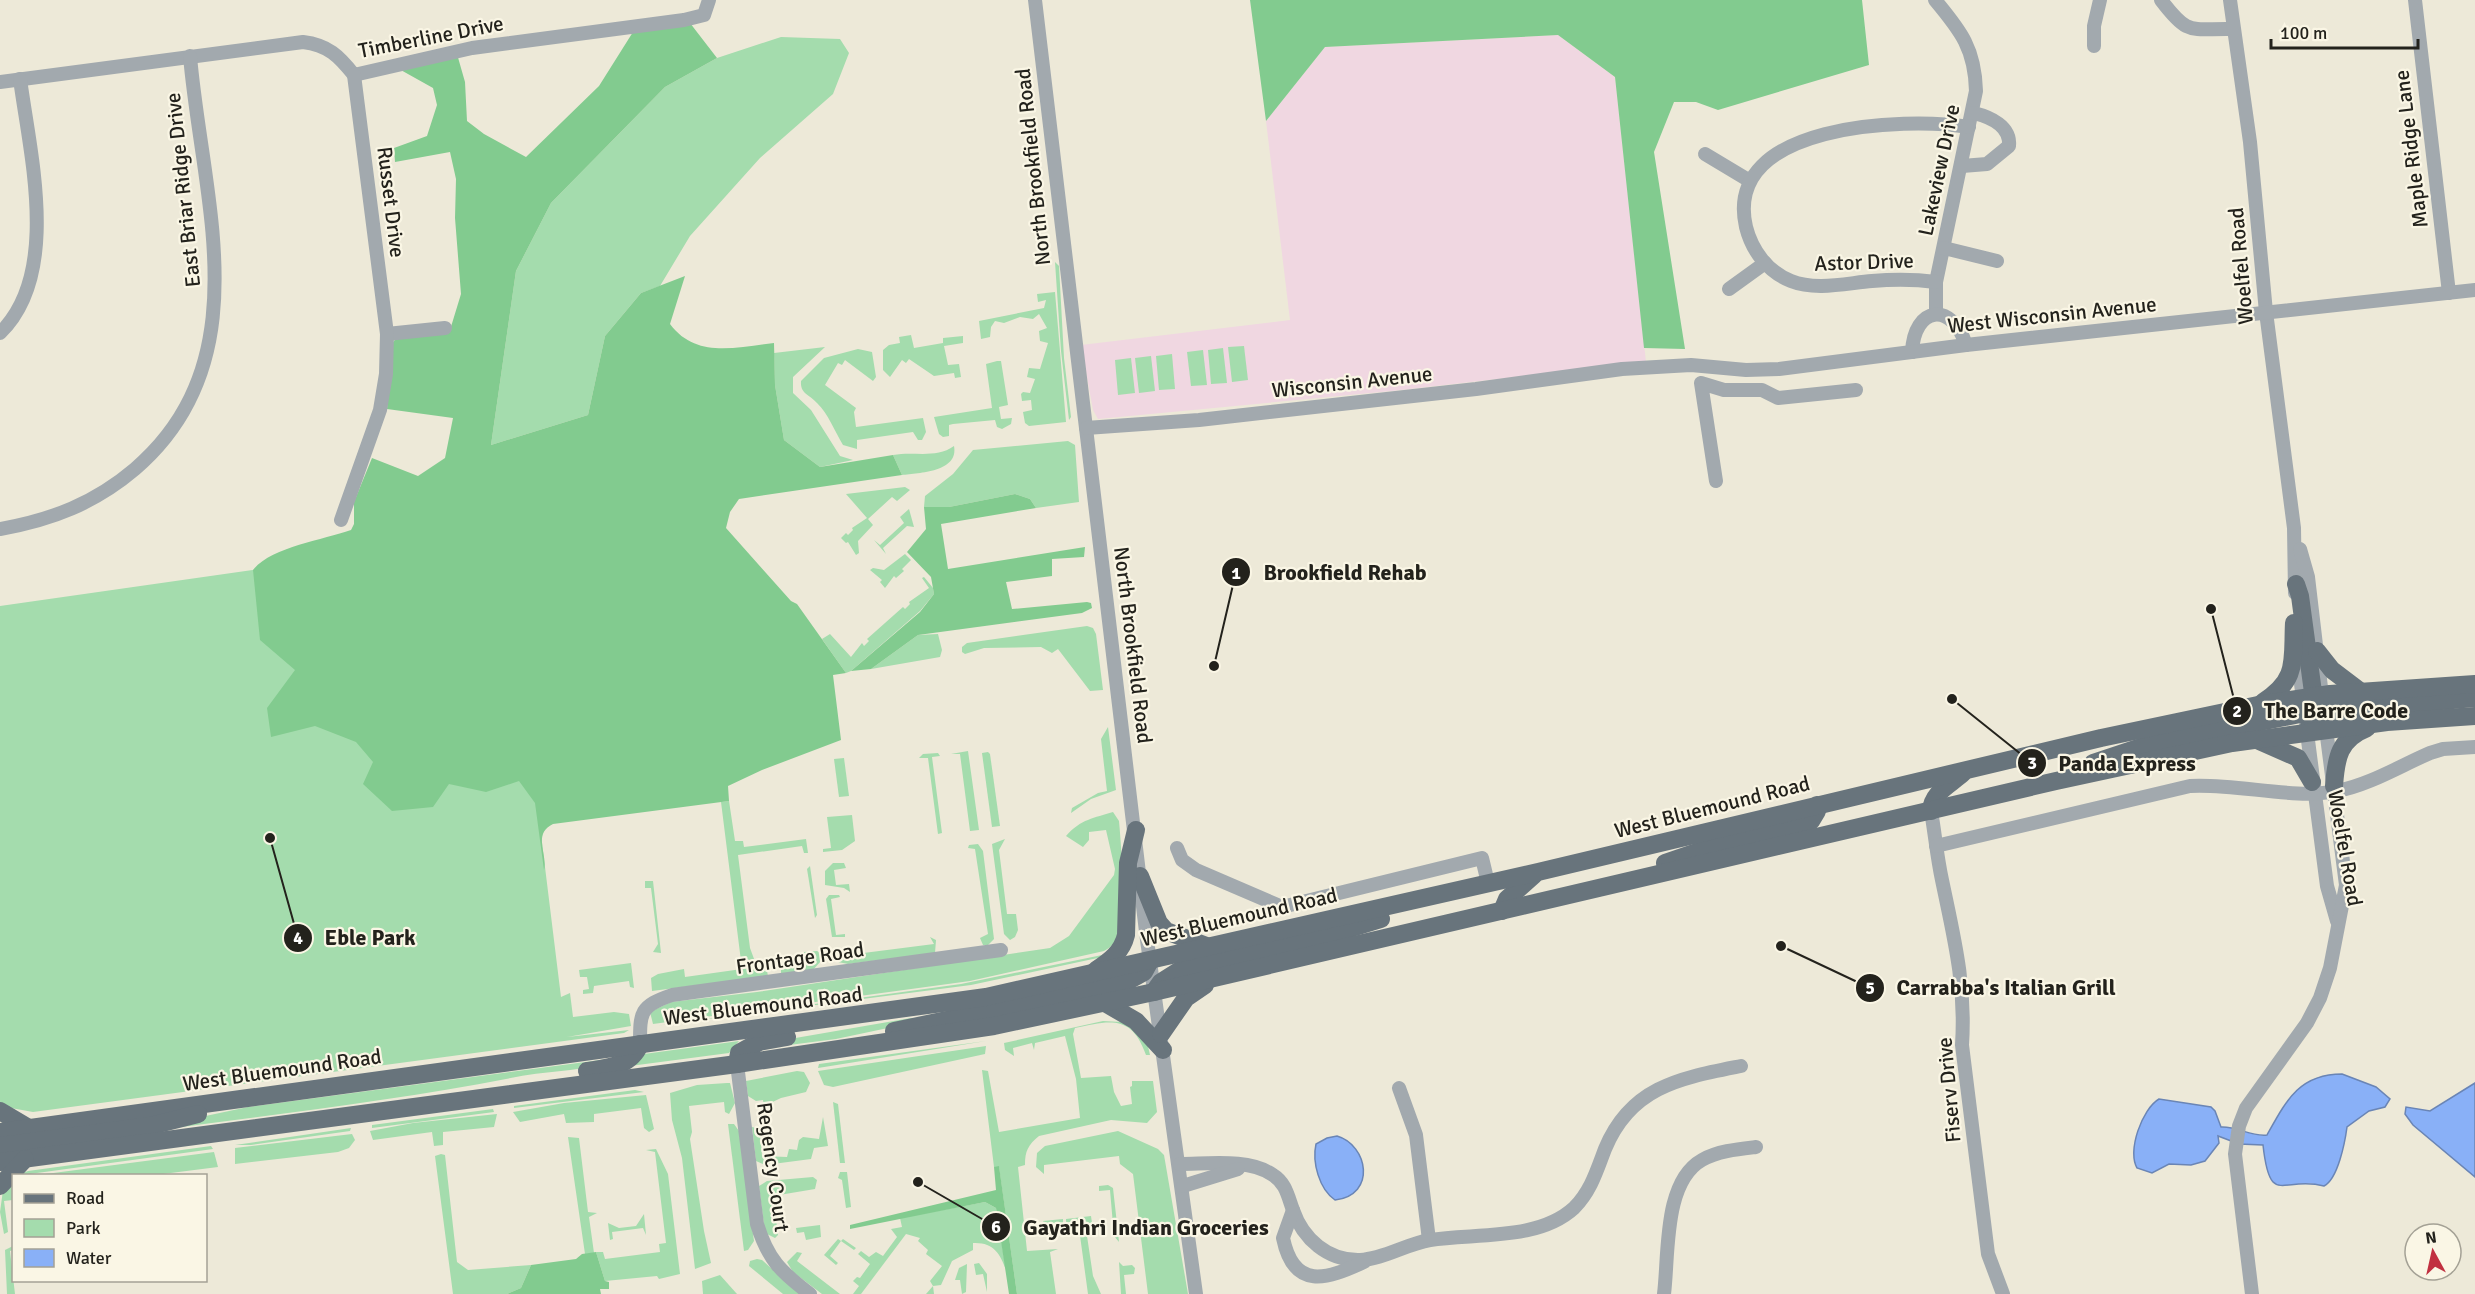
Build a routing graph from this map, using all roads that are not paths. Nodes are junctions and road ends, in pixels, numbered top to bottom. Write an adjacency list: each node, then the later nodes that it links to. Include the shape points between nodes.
1 (709, 0): 11 (street, Timberline Drive, via 704,15 684,20 447,52)
2 (1035, 0): 38 (street, North Brookfield Road)
3 (1935, 0): 14 (street, Lakeview Drive, via 1963,35 1974,62)
4 (2100, 0): 9 (street)
5 (2161, 0): 8 (street, via 2180,24 2199,30)
6 (2230, 0): 8 (street, Woelfel Road)
7 (2415, 0): 25 (street, Maple Ridge Lane)
8 (2233, 29): 26 (street, Woelfel Road, via 2250,142)
9 (2094, 46)
10 (190, 56): 11 (street, Timberline Drive, via 303,42 320,44 338,55); 12 (street, Timberline Drive); 42 (street, East Briar Ridge Drive, via 216,280 211,337 196,390 152,454 117,484 77,508)
11 (354, 75): 30 (street, Russet Drive)
12 (20, 79): 13 (street, Timberline Drive); 29 (street, via 34,186 34,265 20,306)
13 (0, 82)
14 (1974, 113): 15 (street, Lakeview Drive); 17 (street, via 2003,128 2009,146 1987,164)
15 (1969, 127): 17 (street, Lakeview Drive); 18 (street, via 1891,123 1825,134 1778,152)
16 (1705, 154): 18 (street)
17 (1962, 166): 19 (street, Lakeview Drive)
18 (1750, 181): 21 (street, via 1745,225)
19 (1944, 248): 20 (street); 22 (street, Lakeview Drive)
20 (1997, 261)
21 (1764, 263): 22 (street, Astor Drive, via 1785,279 1803,285 1907,279); 23 (street)
22 (1936, 282): 27 (street, Lakeview Drive)
23 (1729, 289)
24 (2475, 290): 25 (street, West Wisconsin Avenue)
25 (2449, 292): 26 (street, West Wisconsin Avenue)
26 (2266, 312): 31 (street, West Wisconsin Avenue); 41 (street, Woelfel Road)
27 (1936, 314): 31 (street, via 1958,325); 32 (street, via 1915,329)
28 (445, 328): 30 (street)
29 (0, 333)
30 (387, 334): 40 (street, Russet Drive, via 380,410)
31 (1966, 345): 32 (street, West Wisconsin Avenue)
32 (1912, 352): 34 (street, West Wisconsin Avenue, via 1779,369)
33 (1691, 365): 34 (street, West Wisconsin Avenue); 35 (street, West Wisconsin Avenue); 36 (street)
34 (1708, 366): 36 (street)
35 (1628, 369): 38 (street, Wisconsin Avenue, via 1199,420)
36 (1701, 382): 37 (street, via 1724,390 1762,390 1778,398); 39 (street)
37 (1856, 390)
38 (1086, 428): 62 (street, North Brookfield Road)
39 (1716, 481)
40 (341, 520)
41 (2294, 528): 43 (street, Woelfel Road); 45 (street, Woelfel Road, via 2308,577)
42 (0, 529)
43 (2296, 584): 44 (street, Woelfel Road); 50 (main road)
44 (2294, 623): 49 (main road, via 2290,676 2282,688); 50 (street, Woelfel Road)
45 (2317, 651): 47 (main road, via 2332,670); 50 (street, Woelfel Road)
46 (2475, 684): 47 (main road, West Bluemound Road)
47 (2361, 692): 50 (main road, West Bluemound Road)
48 (2475, 698): 50 (main road)
49 (2258, 705): 50 (main road, West Bluemound Road); 56 (main road, West Bluemound Road)
50 (2316, 708): 52 (main road, West Bluemound Road); 53 (main road); 57 (main road, via 2153,743); 59 (street, Woelfel Road)
51 (2471, 715): 52 (main road, West Bluemound Road)
52 (2387, 722): 59 (main road, via 2358,731 2344,742 2337,758)
53 (2307, 732): 54 (main road); 58 (street, Woelfel Road)
54 (2256, 740): 57 (main road); 58 (main road, via 2298,758)
55 (2475, 747): 59 (street, via 2430,753)
56 (1967, 770): 60 (main road, West Bluemound Road); 61 (main road, via 1937,793)
57 (2056, 781): 61 (main road)
58 (2313, 788): 59 (street); 63 (street, via 2190,786); 71 (street, Woelfel Road, via 2327,886)
59 (2335, 789): 71 (street, Woelfel Road, via 2346,885)
60 (1817, 805): 65 (main road, West Bluemound Road); 67 (main road, via 1812,821 1680,857)
61 (1931, 811): 63 (street, Fiserv Drive); 67 (main road)
62 (1136, 830): 66 (street, North Brookfield Road); 75 (main road, via 1128,863 1129,914 1123,945 1109,961)
63 (1936, 846): 105 (street, Fiserv Drive, via 1954,931 1965,1011 1962,1045 1988,1254)
64 (1178, 848): 68 (street, via 1182,860 1196,870 1282,907 1482,858)
65 (1538, 872): 68 (main road, West Bluemound Road); 70 (main road, via 1507,899)
66 (1140, 876): 72 (main road, via 1166,931); 74 (street, North Brookfield Road)
67 (1628, 881): 70 (main road)
68 (1488, 883): 69 (main road, West Bluemound Road)
69 (1446, 892): 72 (main road, West Bluemound Road); 77 (main road, via 1396,914 1326,936 1180,970 1161,982)
70 (1502, 911): 76 (main road)
71 (2337, 921): 106 (street, via 2330,968 2320,998 2307,1023 2246,1108 2239,1126 2235,1146)
72 (1209, 947): 74 (main road, West Bluemound Road)
73 (1001, 950): 81 (street, Frontage Road, via 672,996 641,1012)
74 (1150, 961): 75 (main road, West Bluemound Road); 77 (street, North Brookfield Road); 82 (main road, via 1144,972 1124,983 898,1029)
75 (1086, 976): 79 (main road, West Bluemound Road)
76 (1217, 978): 77 (main road); 80 (main road, via 1186,998)
77 (1154, 992): 78 (main road); 80 (street, North Brookfield Road)
78 (1105, 1003): 80 (main road); 82 (main road, via 994,1026)
79 (912, 1009): 81 (main road, West Bluemound Road); 83 (main road, via 839,1030 759,1042 739,1053)
80 (1162, 1042): 95 (street, North Brookfield Road)
81 (640, 1044): 86 (main road, West Bluemound Road); 87 (main road, via 636,1054 620,1064 520,1080)
82 (835, 1050): 83 (main road)
83 (736, 1064): 87 (main road); 102 (street, Regency Court, via 757,1224 764,1248 783,1272)
84 (1741, 1066): 100 (street, via 1665,1084 1633,1107 1617,1126 1588,1191 1560,1218 1519,1230)
85 (1399, 1088): 100 (street, via 1416,1135)
86 (248, 1098): 89 (main road, West Bluemound Road); 91 (main road, via 150,1126)
87 (457, 1100): 93 (main road)
88 (0, 1111): 89 (main road)
89 (27, 1127): 90 (main road, West Bluemound Road)
90 (0, 1132)
91 (0, 1146)
92 (1756, 1147): 104 (street, via 1710,1156 1694,1166 1682,1182 1673,1210)
93 (25, 1159): 94 (main road); 97 (main road)
94 (0, 1162)
95 (1180, 1164): 96 (street); 98 (street, North Brookfield Road)
96 (1254, 1167): 98 (street); 99 (street, via 1274,1175)
97 (0, 1186)
98 (1183, 1186): 103 (street, North Brookfield Road)
99 (1293, 1210): 101 (street, via 1310,1240 1325,1252); 101 (street, via 1283,1238 1293,1264 1304,1273 1328,1277)
100 (1429, 1240): 101 (street)
101 (1369, 1259)
102 (810, 1294)
103 (1196, 1294)
104 (1664, 1294)
105 (2003, 1294)
106 (2252, 1294)

